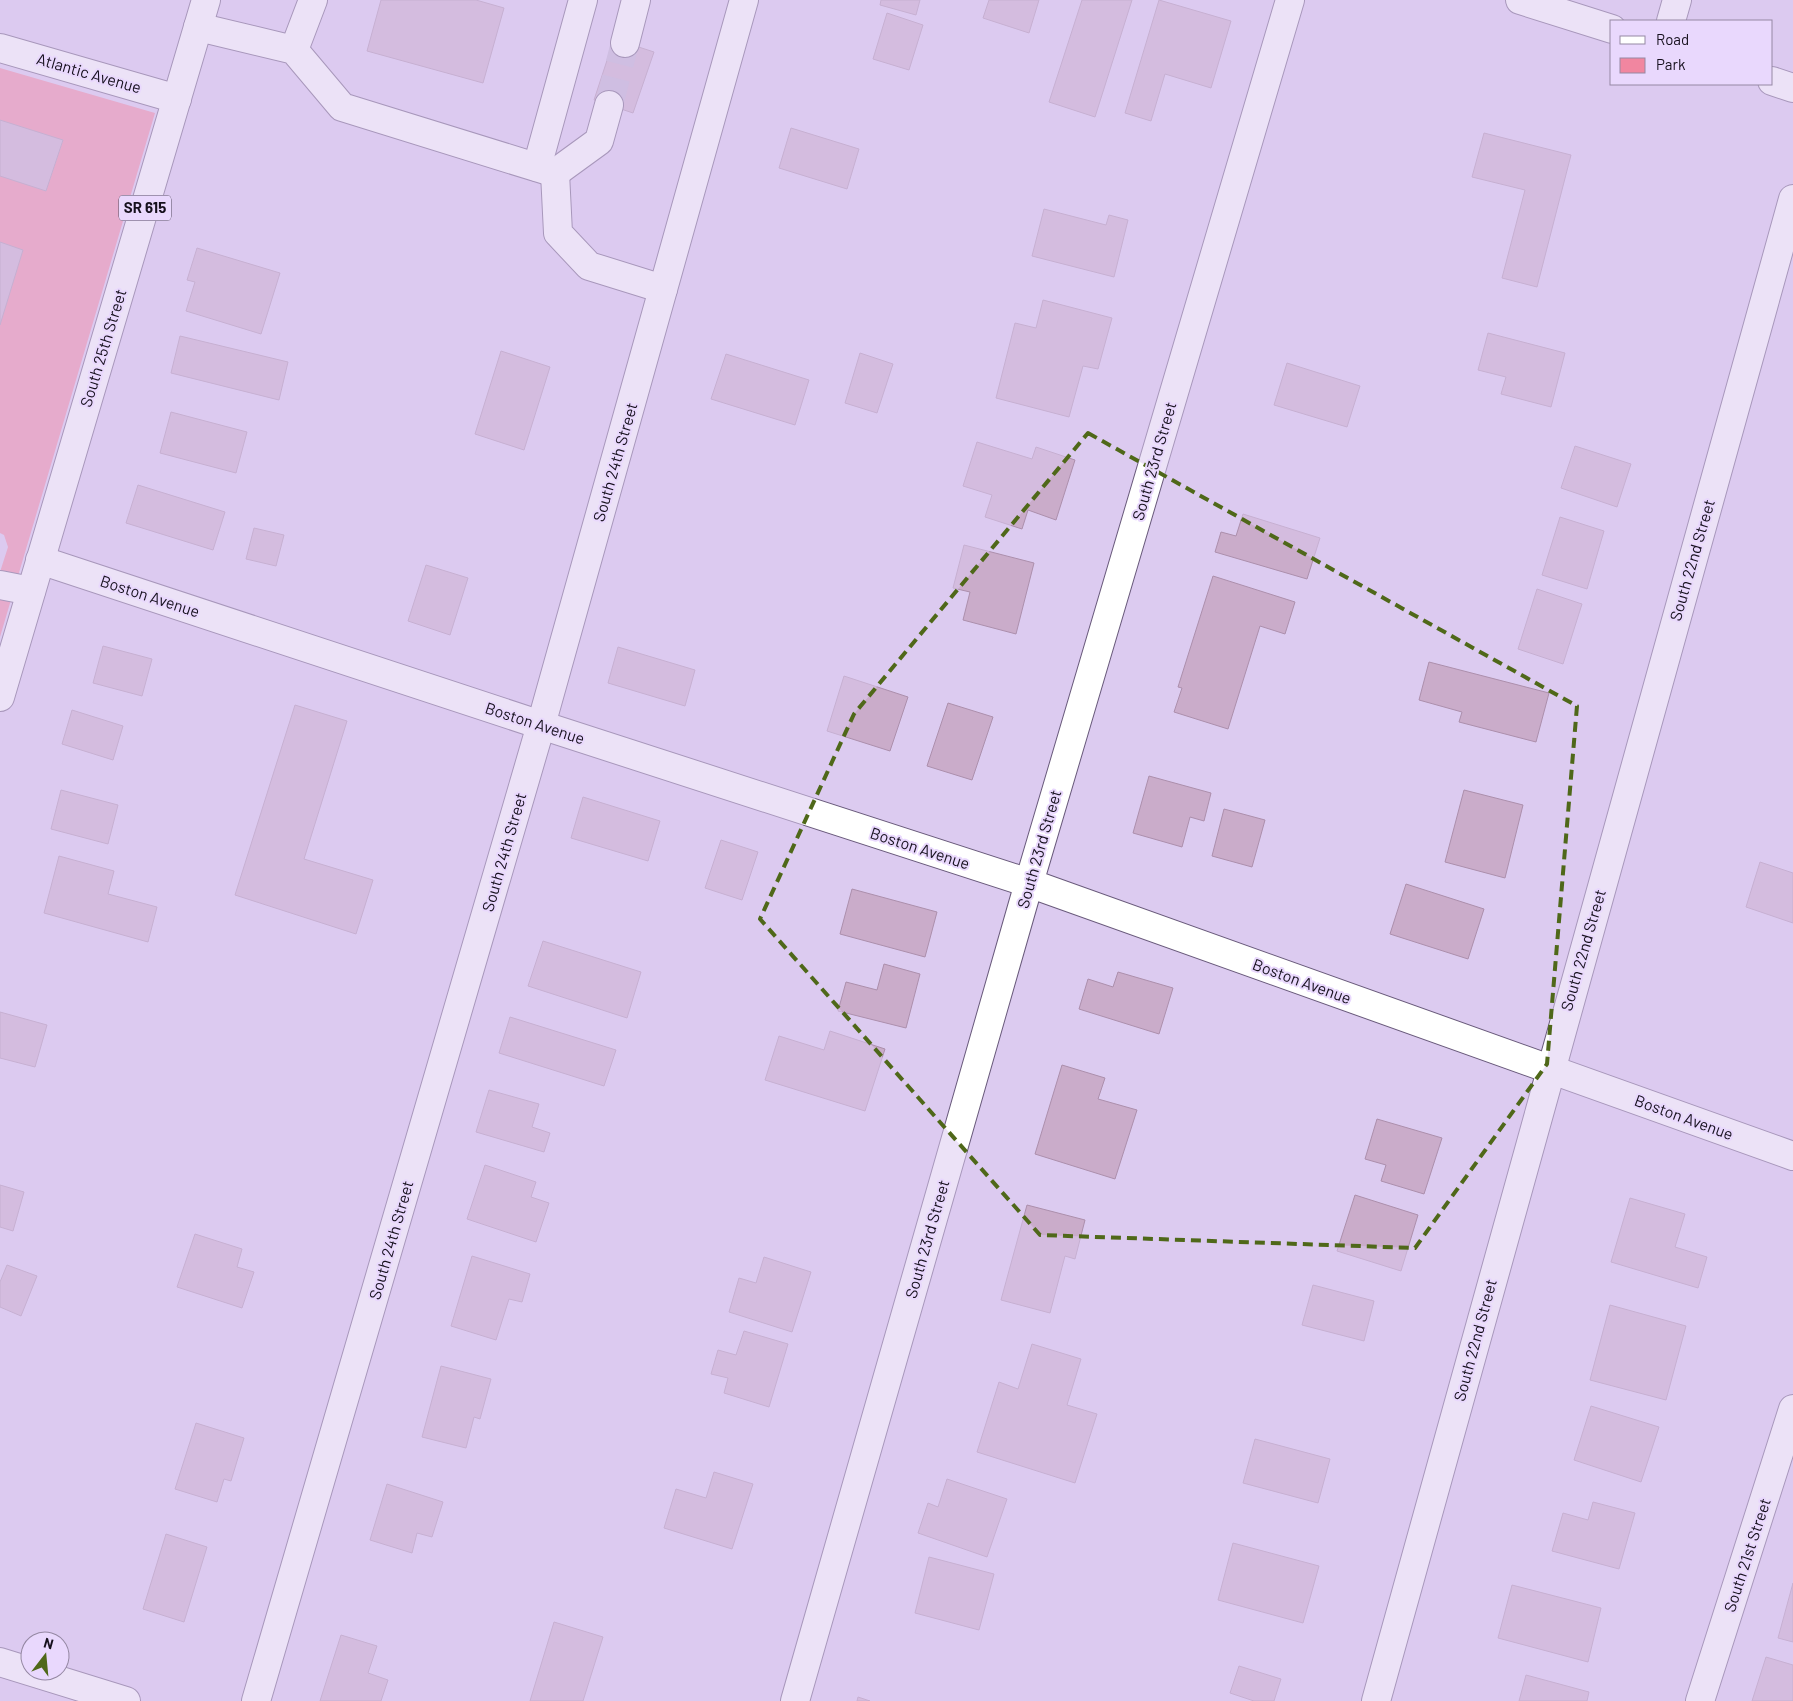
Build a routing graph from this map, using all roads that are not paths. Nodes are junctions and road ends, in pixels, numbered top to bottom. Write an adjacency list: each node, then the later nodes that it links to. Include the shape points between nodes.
1 (206, 0): 10 (street, South 25th Street / SR 615)
2 (313, 0): 14 (street)
3 (583, 0): 19 (street)
4 (636, 0): 12 (street)
5 (744, 0): 21 (street, South 24th Street)
6 (1290, 0): 27 (street, South 23rd Street)
7 (1520, 0): 11 (street)
8 (1678, 0): 9 (street)
9 (1671, 20)
10 (198, 26): 14 (street); 17 (street, South 25th Street / SR 615)
11 (1610, 28)
12 (625, 43)
13 (0, 48): 17 (street, Atlantic Avenue)
14 (294, 50): 19 (street, via 342,107)
15 (1773, 81): 16 (street)
16 (1793, 88)
17 (177, 99): 22 (street, South 25th Street / SR 615)
18 (608, 105): 19 (street, via 599,141)
19 (546, 170): 21 (street, via 558,233 589,266)
20 (1793, 199): 28 (street, South 22nd Street)
21 (663, 289): 26 (street, South 24th Street)
22 (40, 560): 24 (street, South 25th Street / SR 615); 26 (street, Boston Avenue)
23 (0, 585): 24 (street)
24 (31, 591): 25 (street, South 25th Street / SR 615)
25 (0, 697)
26 (541, 725): 27 (street, Boston Avenue); 33 (street, South 24th Street)
27 (1029, 883): 28 (street, Boston Avenue); 34 (street, South 23rd Street)
28 (1550, 1069): 29 (street, Boston Avenue); 35 (street, South 22nd Street)
29 (1793, 1156)
30 (1793, 1409): 36 (street, South 21st Street)
31 (0, 1662): 32 (street)
32 (126, 1701)
33 (256, 1701)
34 (795, 1701)
35 (1376, 1701)
36 (1700, 1701)

